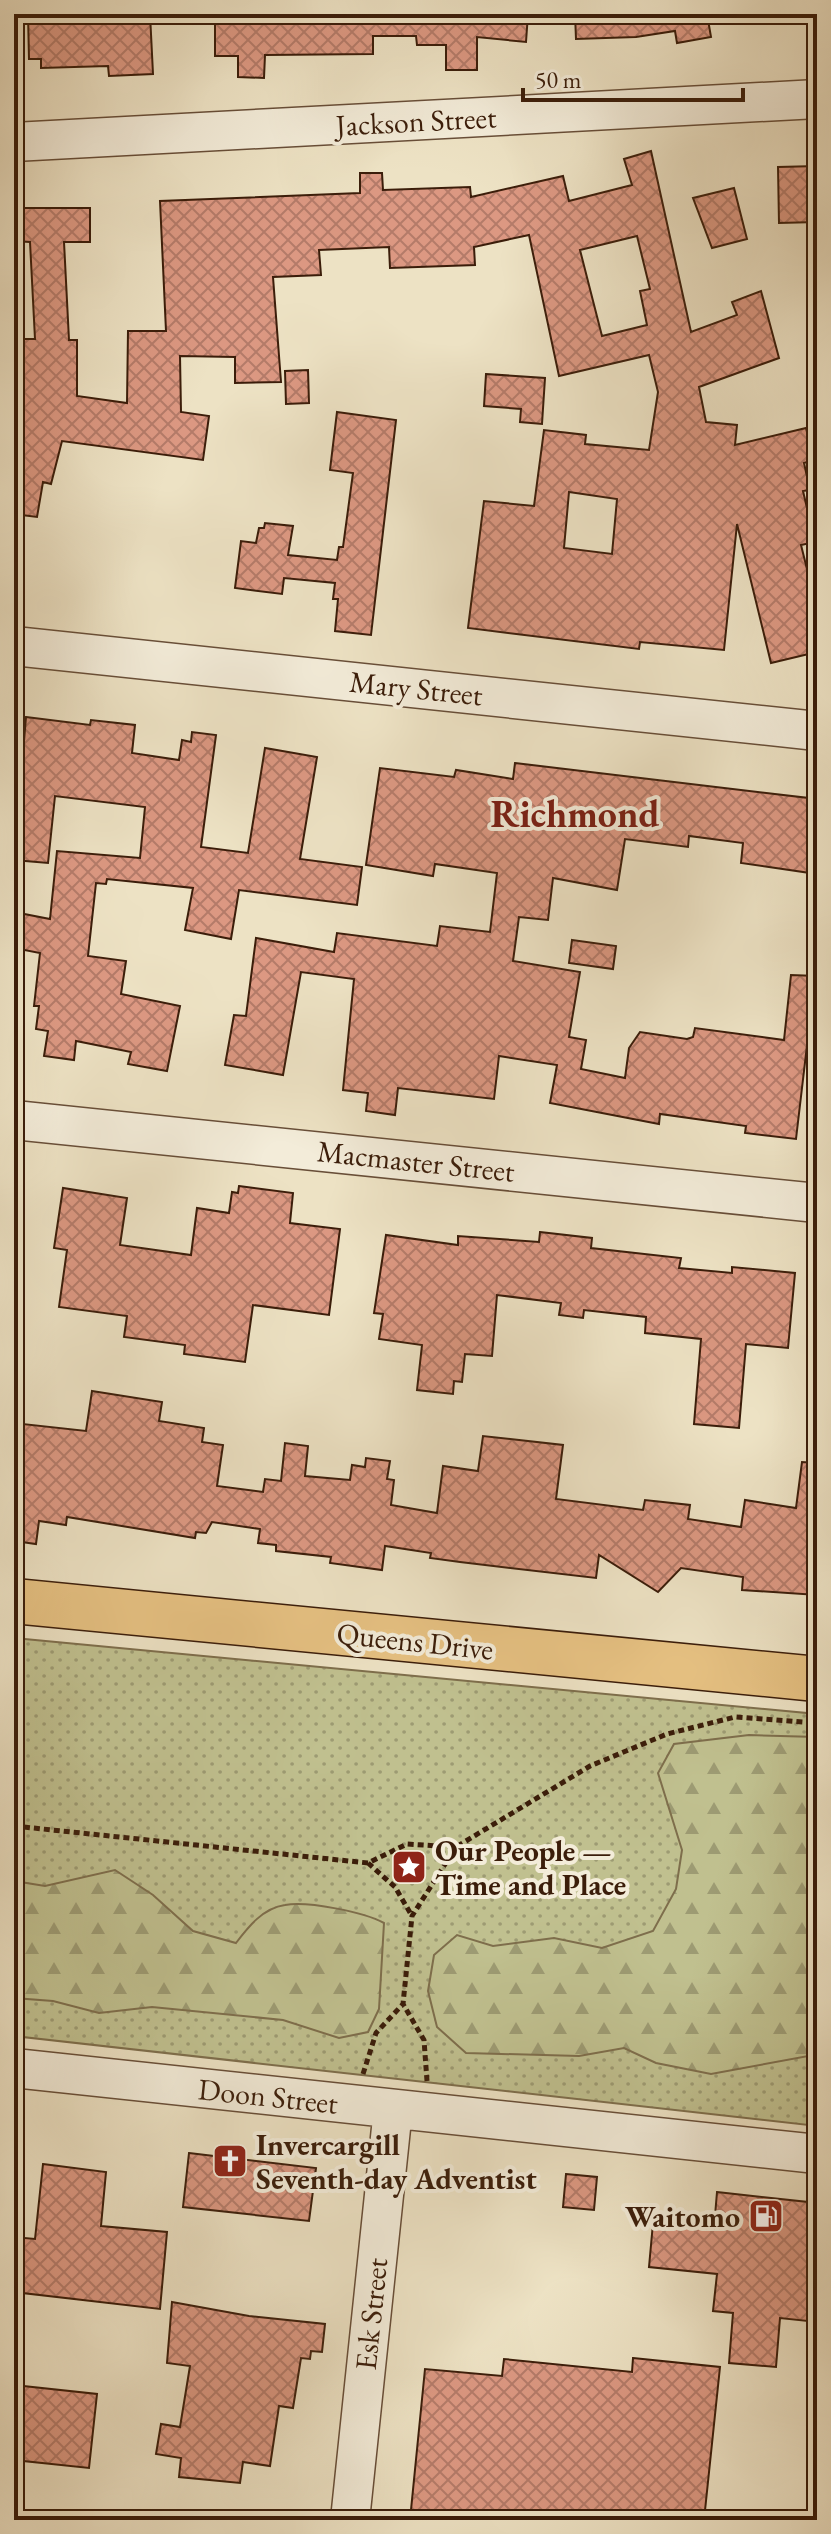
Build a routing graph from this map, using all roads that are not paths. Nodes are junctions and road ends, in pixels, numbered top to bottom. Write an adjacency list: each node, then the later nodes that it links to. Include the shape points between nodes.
1 (817, 99): 2 (street, Jackson Street)
2 (14, 142)
3 (14, 646): 4 (street, Mary Street)
4 (817, 731)
5 (14, 1120): 6 (street, Macmaster Street)
6 (817, 1203)
7 (14, 1601): 8 (main road, Queens Drive)
8 (817, 1679)
9 (14, 2068): 10 (street, Doon Street)
10 (393, 2109): 11 (street, Doon Street); 12 (street, Esk Street)
11 (815, 2152)
12 (350, 2520)

